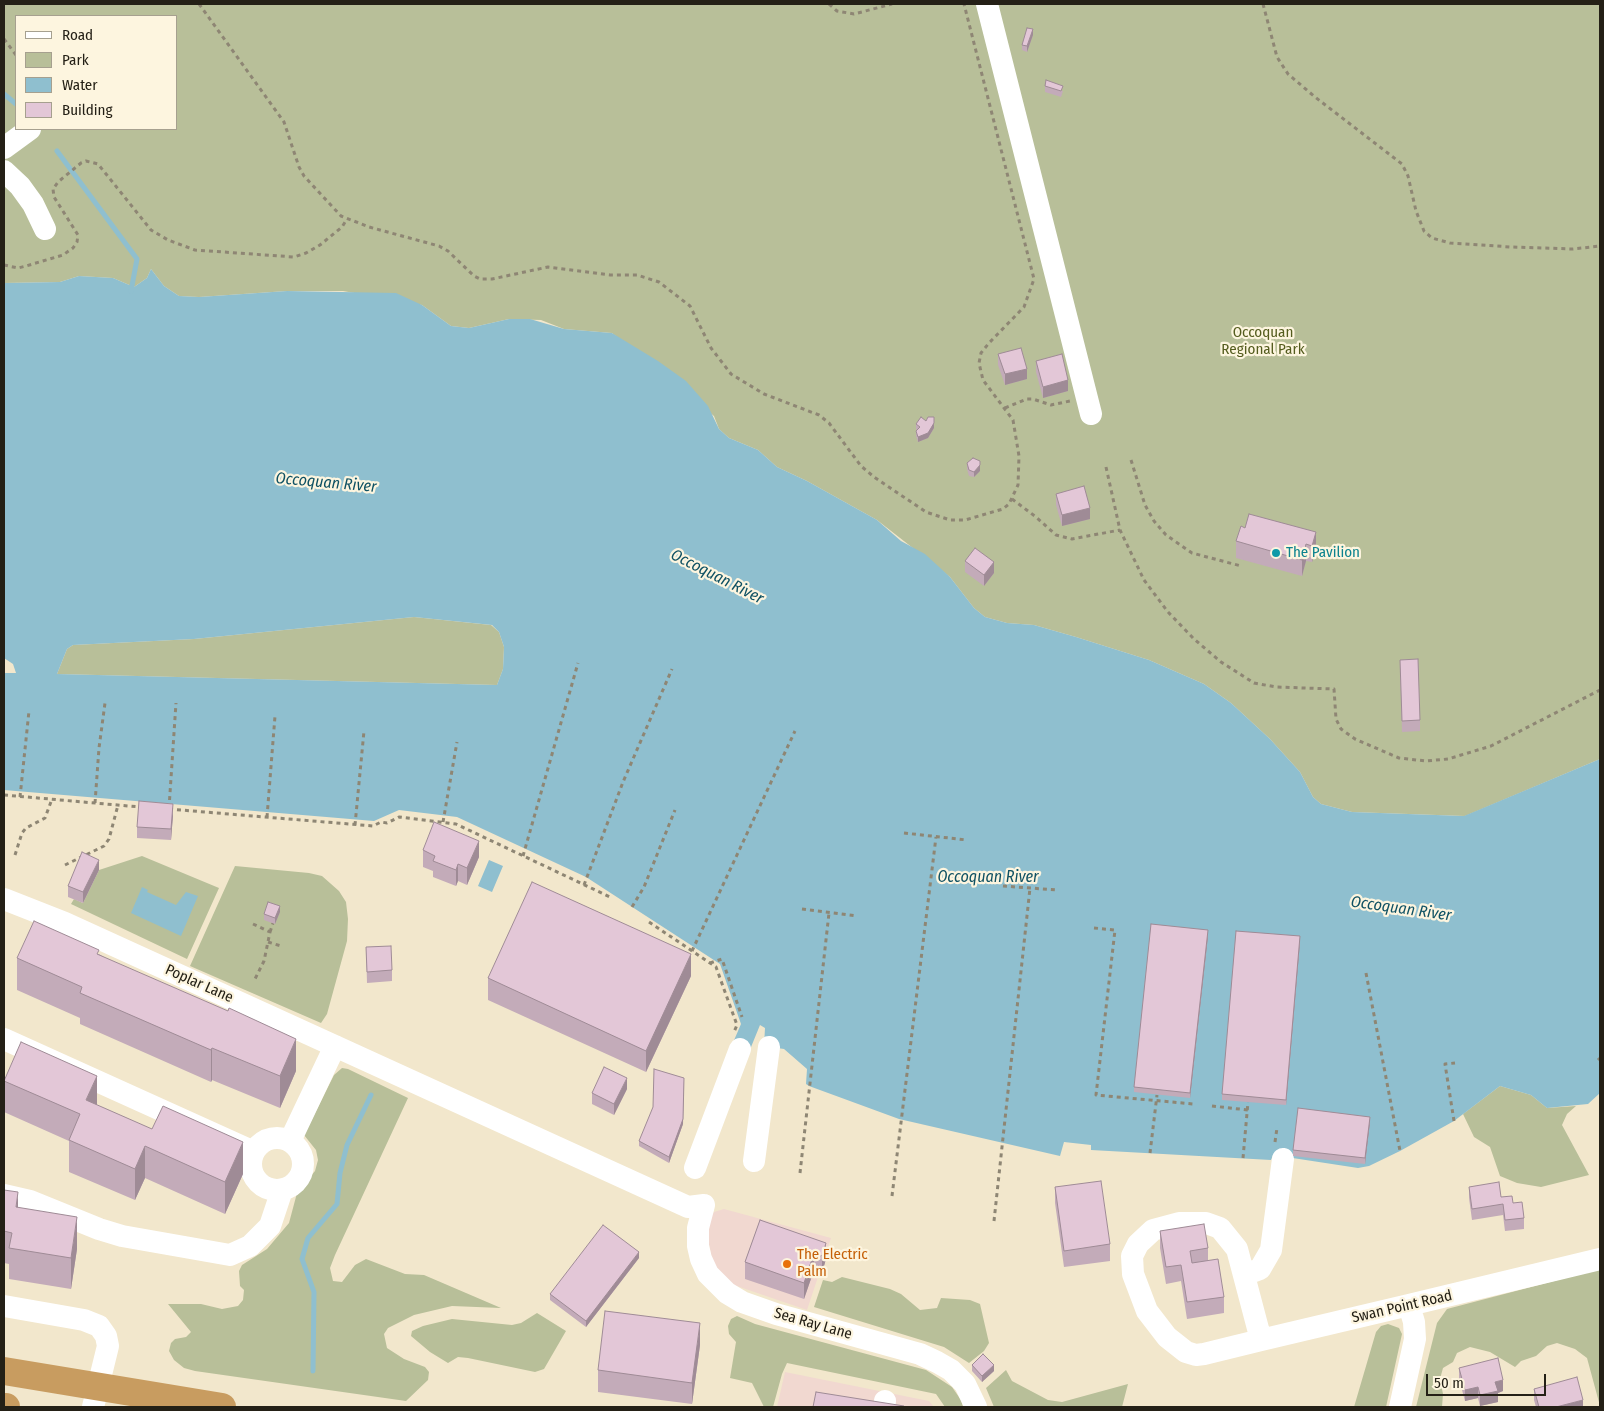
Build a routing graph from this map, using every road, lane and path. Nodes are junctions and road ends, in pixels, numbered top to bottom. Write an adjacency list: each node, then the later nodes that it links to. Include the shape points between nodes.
1 (199, 4): 13 (path, via 284,122 304,176 341,216)
2 (829, 4): 3 (path, via 837,11 854,14)
3 (892, 4)
4 (964, 4): 17 (path, via 1034,279 1024,307 989,343 978,363 983,380)
5 (987, 4): 16 (street)
6 (1263, 4): 15 (path, via 1277,57 1288,74 1402,164 1424,231 1432,238 1450,243 1511,247 1573,249)
7 (4, 39): 8 (path)
8 (15, 54)
9 (29, 130): 10 (street)
10 (4, 148)
11 (4, 171): 14 (street, via 33,204)
12 (58, 182): 13 (path, via 81,163 98,164 151,230 195,250 294,257 320,245)
13 (348, 219): 20 (path, via 439,246 480,279 548,267 650,278 690,306 710,348 730,374 764,394 819,415 834,429 861,466 926,512 950,520 965,520 1003,509)
14 (45, 230)
15 (1600, 246)
16 (1089, 406): 17 (path, via 1051,405 1027,399)
17 (1005, 408): 20 (path, via 1013,420 1017,437 1018,485)
18 (1131, 460): 22 (path, via 1145,505 1166,535 1192,553)
19 (1106, 467): 21 (path)
20 (1012, 499): 21 (path, via 1056,535 1072,539)
21 (1120, 530): 25 (path, via 1144,580 1168,612 1221,662 1254,683 1276,688 1334,689 1336,719 1341,729 1355,739 1399,758 1426,762 1491,746)
22 (1241, 566)
23 (578, 663): 49 (path)
24 (672, 669): 51 (path, via 623,782)
25 (1600, 690)
26 (105, 703): 36 (path)
27 (176, 704): 40 (path)
28 (29, 711): 34 (path)
29 (275, 716): 42 (path)
30 (364, 731): 44 (path)
31 (796, 731): 68 (path)
32 (456, 742): 43 (path)
33 (4, 795): 34 (path)
34 (20, 797): 35 (path)
35 (52, 799): 36 (path); 48 (path, via 45,818 22,833)
36 (95, 803): 37 (path)
37 (118, 805): 38 (path); 50 (path, via 104,846)
38 (143, 807)
39 (160, 808): 40 (path)
40 (169, 809): 42 (path)
41 (675, 810): 57 (path, via 644,887)
42 (267, 817): 44 (path)
43 (442, 822): 44 (path, via 399,816 373,826); 49 (path, via 456,824)
44 (355, 824)
45 (904, 833): 46 (path)
46 (936, 837): 47 (path); 96 (path)
47 (967, 840)
48 (15, 855)
49 (522, 856): 51 (path)
50 (65, 864)
51 (584, 885): 55 (path)
52 (1003, 886): 53 (path)
53 (1030, 888): 54 (path); 98 (path)
54 (1057, 890)
55 (610, 897)
56 (4, 899): 75 (street, Poplar Lane, via 65,923)
57 (632, 907)
58 (802, 910): 59 (path)
59 (829, 913): 60 (path); 93 (path)
60 (857, 916)
61 (649, 922): 68 (path)
62 (273, 923): 65 (path)
63 (253, 924): 65 (path)
64 (1094, 928): 79 (path, via 1115,930 1096,1095)
65 (270, 932): 66 (path)
66 (268, 942): 67 (path); 71 (path, via 264,961)
67 (281, 946)
68 (692, 951): 69 (path)
69 (710, 963): 72 (path, via 722,959); 74 (path, via 716,967 737,1025)
70 (1366, 973): 87 (path)
71 (254, 981)
72 (742, 1017)
73 (4, 1039): 86 (street)
74 (736, 1045): 92 (street)
75 (335, 1046): 85 (street); 97 (street, Poplar Lane, via 688,1207)
76 (769, 1047): 91 (street)
77 (1455, 1063): 84 (path, via 1445,1064)
78 (1157, 1094): 79 (path)
79 (1156, 1101): 81 (path); 88 (path)
80 (1248, 1102): 83 (path)
81 (1193, 1104)
82 (1212, 1106): 83 (path)
83 (1248, 1110): 89 (path)
84 (1454, 1121)
85 (290, 1141): 86 (street, via 282,1138 266,1140); 94 (street, via 301,1152 303,1168 296,1182)
86 (254, 1152): 94 (street, via 251,1160 254,1176 266,1187)
87 (1400, 1152)
88 (1150, 1153)
89 (1243, 1158)
90 (1283, 1160): 100 (street, via 1271,1250 1260,1269)
91 (754, 1161)
92 (695, 1168)
93 (800, 1173)
94 (282, 1190): 95 (street, via 270,1226 250,1246 230,1255 122,1236 30,1201)
95 (4, 1195)
96 (892, 1196)
97 (704, 1205): 107 (street, Sea Ray Lane, via 698,1228 701,1259 708,1274 727,1293 776,1314 920,1354 951,1370 965,1384)
98 (994, 1221)
99 (1600, 1259): 101 (street, Swan Point Road)
100 (1244, 1275): 103 (street); 103 (street, Swan Point Road, via 1231,1239 1220,1228 1206,1223 1179,1223 1158,1228 1147,1234 1134,1250 1133,1274 1139,1292 1152,1318 1177,1346 1186,1352 1204,1354)
101 (1409, 1305): 103 (street, Swan Point Road); 108 (street, via 1415,1339)
102 (4, 1306): 105 (street, via 84,1320 99,1326 108,1346)
103 (1260, 1340)
104 (4, 1371): 105 (highway)
105 (96, 1397): 106 (highway)
106 (222, 1407)
107 (976, 1407)
108 (1400, 1407)

